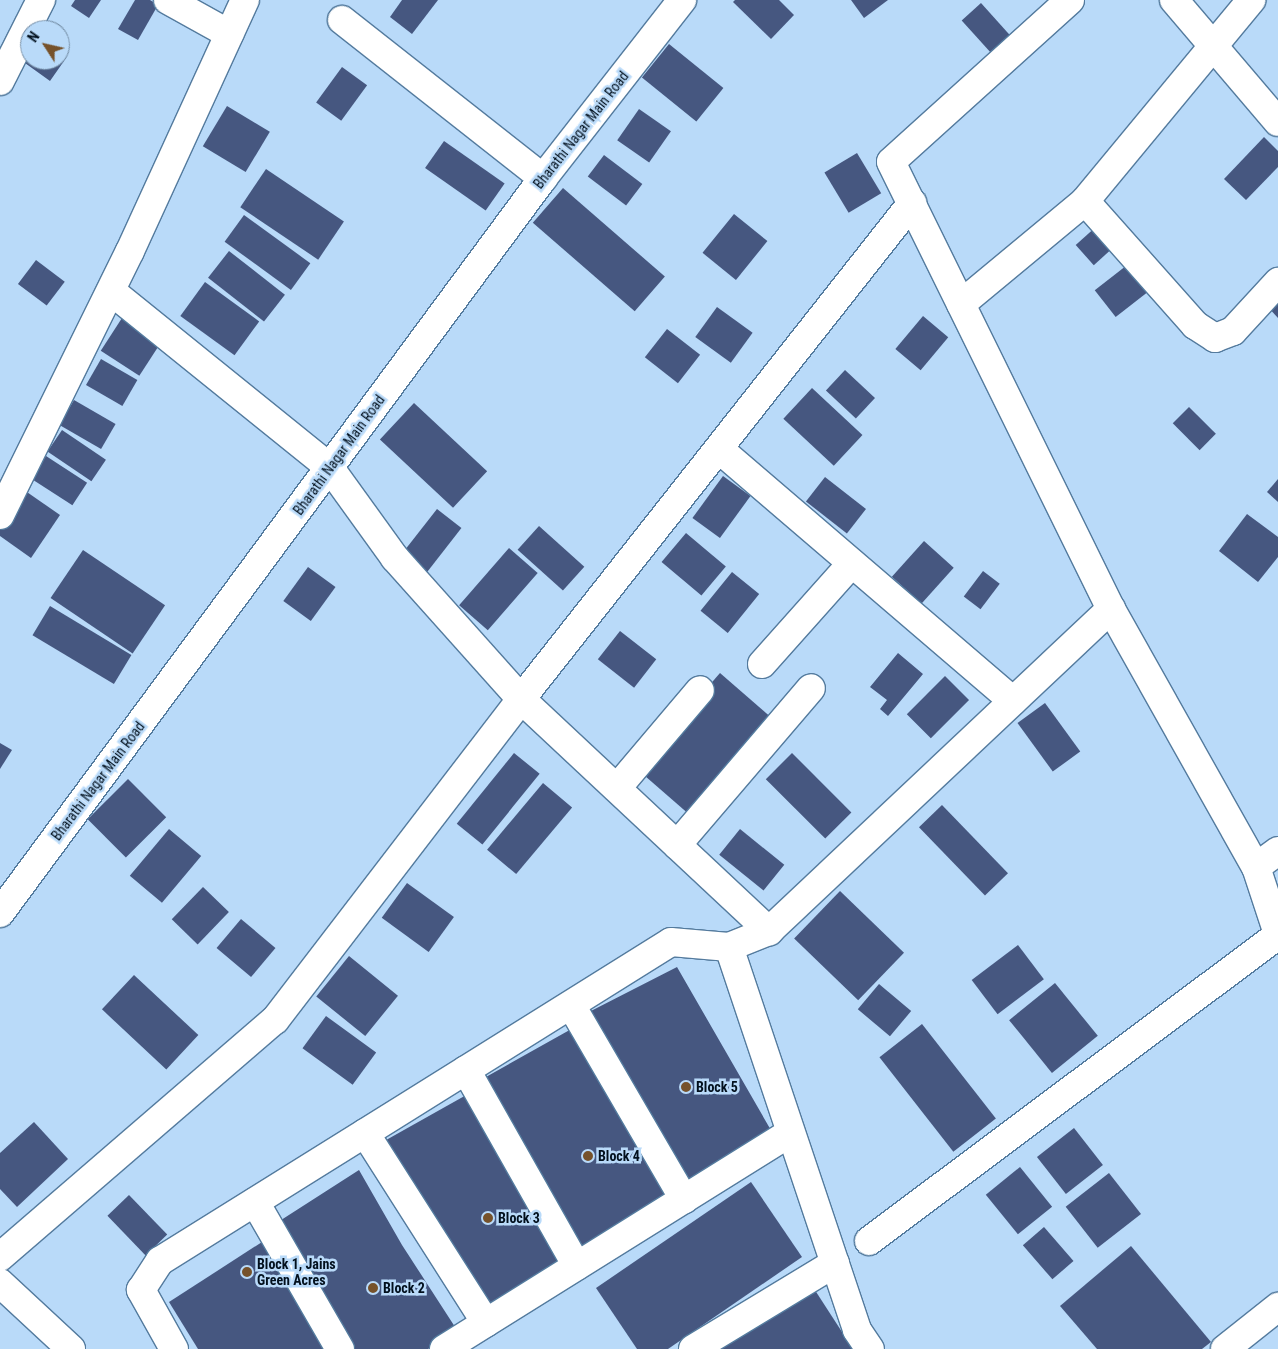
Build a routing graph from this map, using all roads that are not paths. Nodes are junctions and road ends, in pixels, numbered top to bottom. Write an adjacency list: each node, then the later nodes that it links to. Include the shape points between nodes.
1 (41, 0): 11 (street)
2 (168, 0): 9 (street)
3 (245, 0): 9 (street)
4 (682, 0): 13 (street, Bharathi Nagar Main Road)
5 (1070, 0): 15 (street, via 891,162)
6 (1174, 0): 10 (street)
7 (1251, 0): 10 (street)
8 (342, 20): 13 (street)
9 (229, 34): 17 (street)
10 (1213, 46): 12 (street); 14 (street)
11 (0, 81)
12 (1278, 122)
13 (543, 178): 20 (street, Bharathi Nagar Main Road)
14 (1085, 201): 16 (street, via 1195,325 1215,338 1234,331); 18 (street)
15 (912, 203): 18 (street); 19 (street)
16 (1278, 282)
17 (110, 291): 20 (street); 21 (street)
18 (961, 304): 23 (street)
19 (719, 449): 22 (street); 27 (street)
20 (330, 468): 27 (street, via 395,558); 33 (street, Bharathi Nagar Main Road)
21 (0, 514)
22 (852, 563): 24 (street); 28 (street)
23 (1111, 609): 28 (street); 32 (street)
24 (762, 664)
25 (811, 688): 30 (street)
26 (700, 690): 29 (street)
27 (521, 699): 29 (street); 44 (street, via 276,1020)
28 (1013, 701): 34 (street)
29 (617, 788): 30 (street)
30 (678, 845): 34 (street)
31 (1278, 851): 32 (street)
32 (1256, 867): 35 (street)
33 (0, 913)
34 (769, 931): 36 (street)
35 (1278, 935): 43 (street)
36 (729, 947): 37 (street, via 672,942); 40 (street)
37 (571, 1005): 38 (street); 41 (street)
38 (466, 1070): 39 (street); 46 (street)
39 (365, 1133): 42 (street); 49 (street)
40 (790, 1133): 41 (street); 45 (street)
41 (684, 1199): 46 (street)
42 (255, 1202): 51 (street, via 160,1262 141,1290); 52 (street)
43 (869, 1241)
44 (0, 1256)
45 (835, 1263): 54 (street); 55 (street, via 857,1330)
46 (577, 1266): 49 (street)
47 (0, 1283): 50 (street)
48 (1278, 1307): 56 (street)
49 (486, 1323): 53 (street)
50 (71, 1349)
51 (174, 1349)
52 (340, 1349)
53 (444, 1349)
54 (693, 1349)
55 (870, 1349)
56 (1225, 1349)

